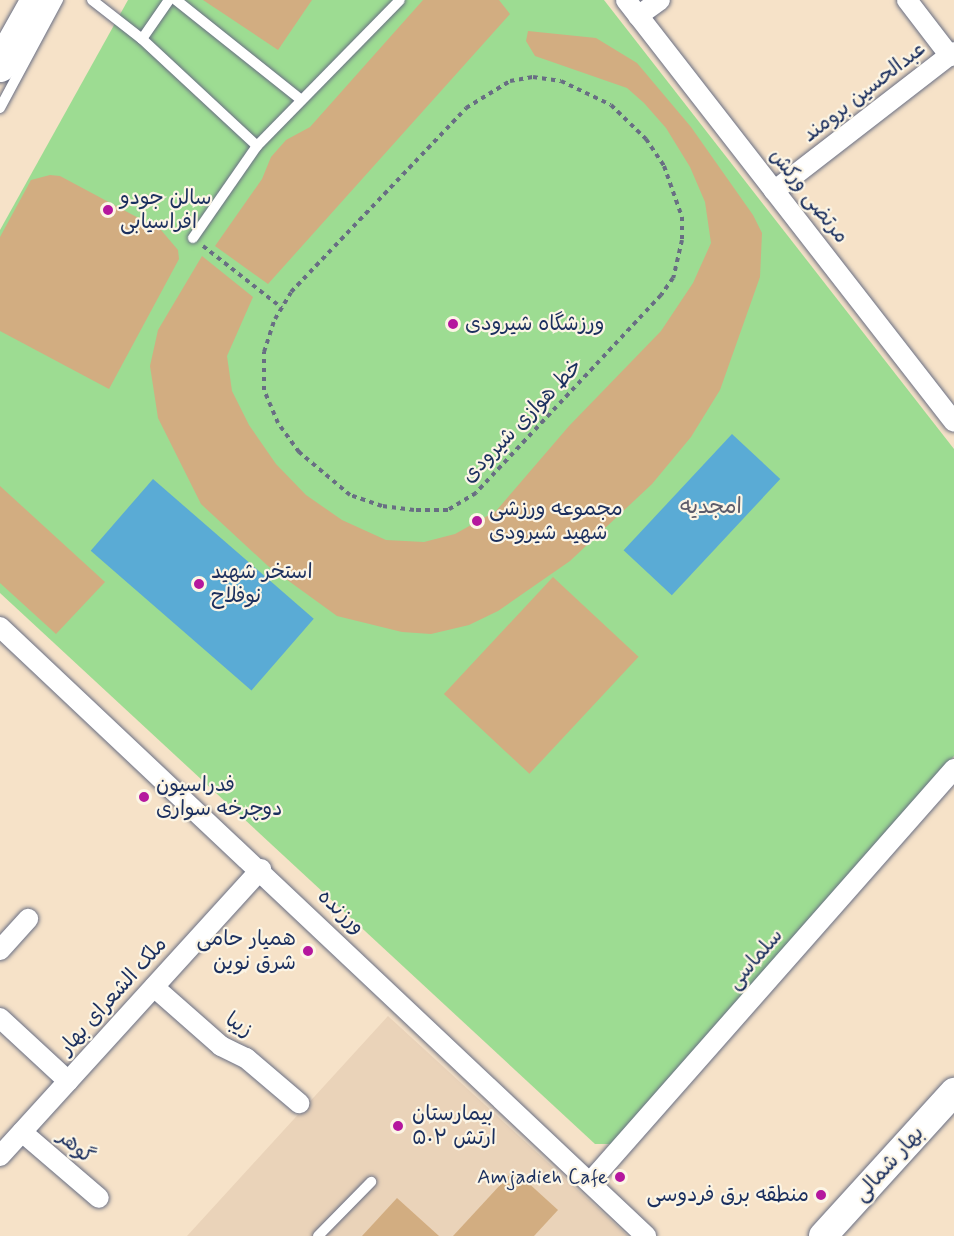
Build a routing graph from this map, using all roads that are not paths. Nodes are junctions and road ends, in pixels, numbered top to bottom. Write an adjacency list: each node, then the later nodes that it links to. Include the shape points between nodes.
1 (37, 0): 13 (main road)
2 (58, 0): 15 (lane)
3 (92, 0): 11 (lane)
4 (169, 0): 11 (lane)
5 (176, 0): 14 (lane)
6 (400, 0): 14 (lane)
7 (626, 0): 10 (street, مرتضی ورکش)
8 (660, 0): 10 (street)
9 (907, 0): 12 (street)
10 (638, 16): 17 (street, مرتضی ورکش)
11 (141, 39): 16 (lane)
12 (952, 54): 17 (street, عبدالحسین برومند)
13 (0, 66)
14 (300, 99): 16 (lane)
15 (0, 108)
16 (257, 146): 18 (lane)
17 (774, 191): 19 (street, مرتضی ورکش)
18 (194, 238)
19 (954, 422)
20 (0, 627): 22 (street, ورزنده)
21 (954, 769): 32 (street, سلماسی)
22 (261, 869): 25 (street, ملک الشعرای بهار); 32 (street, ورزنده)
23 (28, 919): 24 (street)
24 (0, 950)
25 (154, 987): 27 (street, ملک الشعرای بهار); 29 (street, زیبا, via 221,1046 246,1058)
26 (0, 1018): 27 (street)
27 (68, 1081): 30 (street, ملک الشعرای بهار)
28 (954, 1092): 37 (main road, بهار شمالی)
29 (299, 1103)
30 (22, 1132): 31 (street, ملک الشعرای بهار); 34 (street, گوهر)
31 (0, 1156)
32 (591, 1181): 36 (street, ورزنده)
33 (371, 1182): 35 (lane)
34 (99, 1198)
35 (318, 1236)
36 (646, 1236)
37 (823, 1236)

